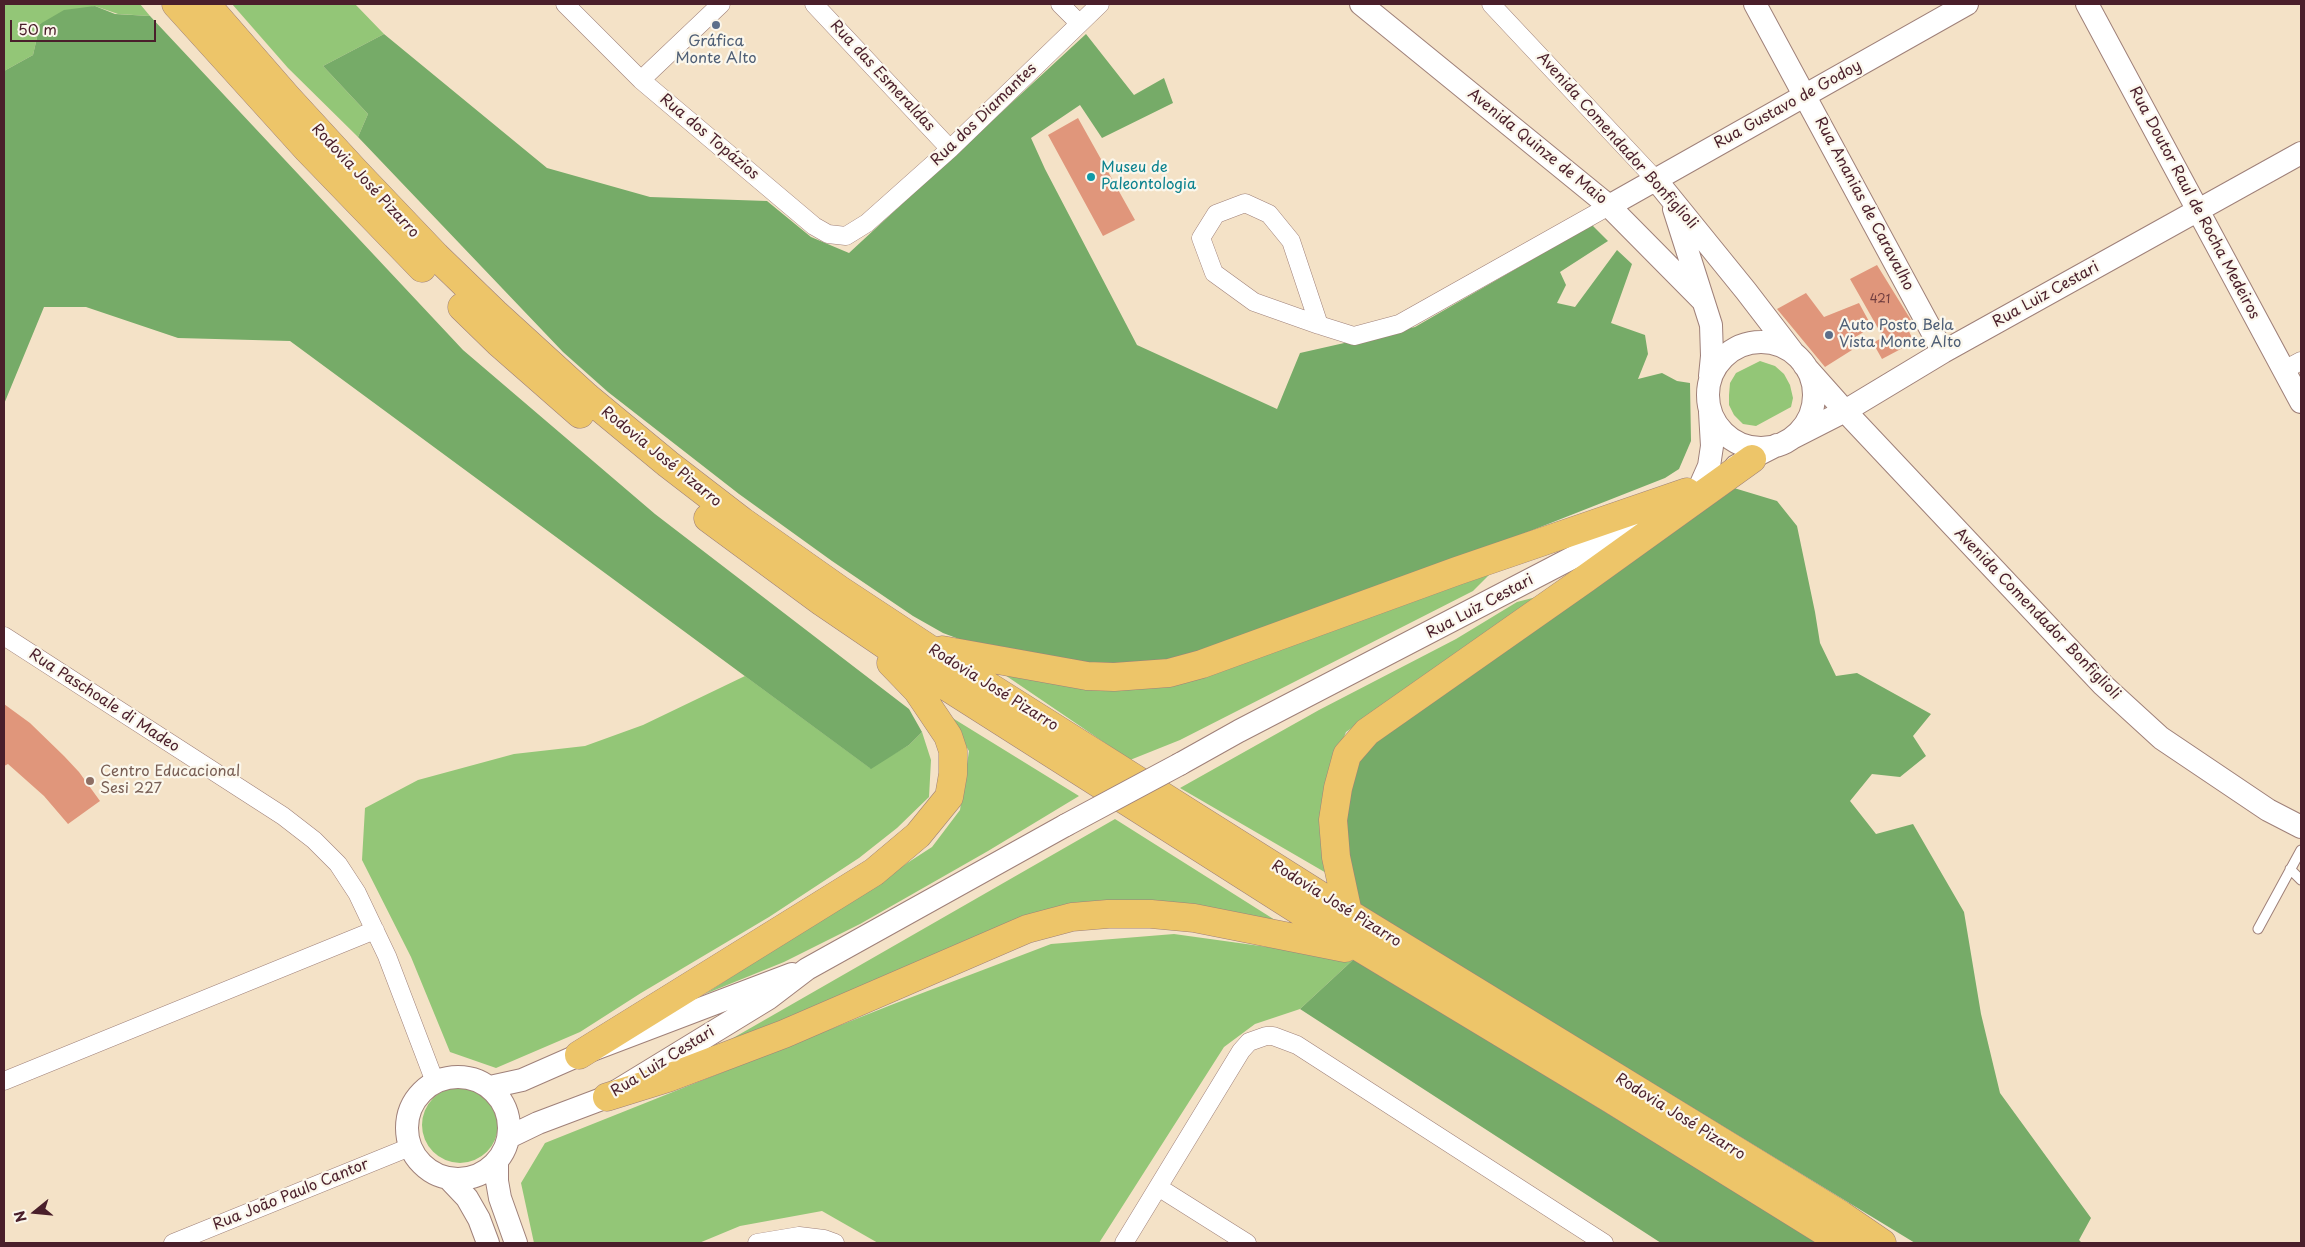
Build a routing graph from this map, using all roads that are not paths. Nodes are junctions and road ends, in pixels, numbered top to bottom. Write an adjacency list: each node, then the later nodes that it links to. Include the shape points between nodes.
1 (176, 4): 33 (main road, Rodovia José Pizarro, via 390,236 550,390 738,541)
2 (206, 4): 35 (main road, Rodovia José Pizarro, via 287,97 436,256 587,397 742,521)
3 (565, 4): 14 (street, Rua dos Topázios)
4 (721, 4): 14 (street)
5 (814, 4): 16 (street, Rua das Esmeraldas)
6 (1060, 4): 13 (street)
7 (1100, 4): 13 (street, Rua dos Diamantes)
8 (1363, 4): 19 (street, Avenida Quinze de Maio)
9 (1491, 4): 18 (street, Avenida Comendador Bonfiglioli)
10 (1755, 4): 15 (street, Rua Ananias de Caravalho)
11 (1966, 4): 15 (street, Rua Gustavo de Godoy)
12 (2087, 4): 20 (street, Rua Doutor Raul de Rocha Medeiros)
13 (1079, 23): 16 (street, Rua dos Diamantes)
14 (642, 80): 21 (street, Rua dos Topázios, via 814,226 828,234 846,236)
15 (1805, 95): 18 (street, Rua Gustavo de Godoy); 24 (street, Rua Ananias de Caravalho)
16 (950, 149): 21 (street, Rua dos Diamantes)
17 (2301, 153): 20 (street, Rua Luiz Cestari)
18 (1663, 188): 19 (street, Rua Gustavo de Godoy); 22 (street); 25 (street, Avenida Comendador Bonfiglioli)
19 (1610, 206): 22 (street, Avenida Quinze de Maio); 23 (street, via 1399,324 1354,336)
20 (2199, 211): 24 (street, Rua Luiz Cestari); 26 (street, Rua Doutor Raul de Rocha Medeiros)
21 (867, 224)
22 (1703, 301): 27 (street, via 1711,325)
23 (1319, 325): 23 (street, via 1254,302 1214,273 1202,238 1216,214 1244,204 1268,214 1291,241)
24 (1943, 352): 29 (street, Rua Luiz Cestari)
25 (1799, 359): 27 (street, via 1779,344 1746,343 1720,360); 29 (street, Avenida Comendador Bonfiglioli); 30 (street, via 1811,379 1814,396 1811,412 1803,426)
26 (2293, 366): 28 (street, Rua Doutor Raul de Rocha Medeiros)
27 (1709, 395): 30 (street, via 1713,418 1733,440 1762,448); 32 (street, via 1712,446 1709,466)
28 (2301, 402)
29 (1845, 411): 30 (street, Rua Luiz Cestari); 36 (street, Avenida Comendador Bonfiglioli, via 2103,686 2161,738 2268,810)
30 (1784, 442): 31 (street, Rua Luiz Cestari)
31 (1752, 459): 32 (street, Rua Luiz Cestari); 40 (main road, via 1367,732 1347,755 1333,820 1336,857)
32 (1694, 488): 35 (main road, via 1169,673 1087,676); 44 (street, Rua Luiz Cestari, bridge, via 1587,551 1239,731)
33 (862, 629): 43 (main road, Rodovia José Pizarro, via 928,675); 45 (main road, via 917,690 948,736 953,751 949,797 918,836 874,872)
34 (4, 636): 42 (street, Rua Paschoale di Madeo, via 283,816 314,840 338,864)
35 (928, 648): 40 (main road, Rodovia José Pizarro)
36 (2301, 827)
37 (2301, 850): 38 (lane)
38 (2290, 869): 39 (lane); 41 (lane)
39 (2301, 880)
40 (1348, 913): 65 (main road, Rodovia José Pizarro)
41 (2258, 929)
42 (375, 930): 46 (street); 47 (street, Rua Paschoale di Madeo)
43 (1366, 952): 49 (main road, via 1194,918 1151,914 1072,917 1027,929 784,1034 668,1078); 64 (main road, Rodovia José Pizarro)
44 (807, 969): 45 (street, Rua Luiz Cestari); 49 (street, Rua Luiz Cestari, via 769,998)
45 (579, 1055): 48 (street, Rua Luiz Cestari, via 522,1080)
46 (4, 1081)
47 (435, 1082): 48 (street, via 461,1076); 51 (street, via 412,1105 407,1133)
48 (490, 1087): 50 (street, via 506,1110 510,1123)
49 (607, 1097): 50 (street, Rua Luiz Cestari)
50 (509, 1137): 52 (street)
51 (410, 1147): 53 (street, via 419,1162 432,1173); 57 (street, Rua João Paulo Cantor)
52 (497, 1163): 53 (street, via 483,1174 466,1180); 59 (street, via 500,1198)
53 (449, 1179): 58 (street, via 468,1198)
54 (1158, 1187): 61 (street); 62 (street); 63 (street, via 1241,1051 1255,1038 1273,1036 1297,1045)
55 (799, 1240): 56 (street); 60 (street)
56 (827, 1242)
57 (172, 1243)
58 (488, 1243)
59 (516, 1243)
60 (756, 1243)
61 (1124, 1243)
62 (1247, 1243)
63 (1604, 1243)
64 (1843, 1243)
65 (1882, 1243)

